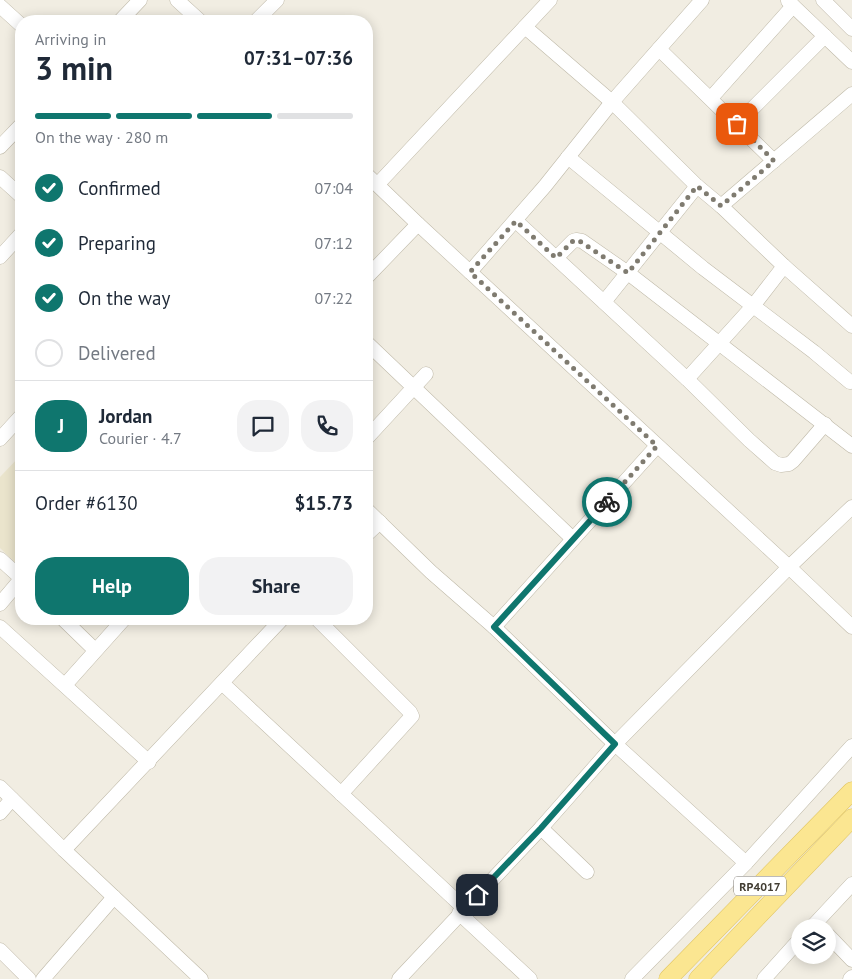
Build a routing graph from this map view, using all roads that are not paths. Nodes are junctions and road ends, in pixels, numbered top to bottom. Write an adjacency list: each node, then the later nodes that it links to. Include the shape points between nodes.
1 (140, 0): 9 (street)
2 (177, 0): 10 (street)
3 (277, 0): 11 (street)
4 (550, 0): 13 (street)
5 (702, 0): 17 (street)
6 (823, 0): 14 (street)
7 (790, 3): 16 (street); 21 (street)
8 (0, 6): 12 (street)
9 (126, 15)
10 (193, 15)
11 (262, 15)
12 (15, 20)
13 (525, 27): 22 (street); 30 (street)
14 (852, 29)
15 (852, 34): 18 (street)
16 (825, 36): 18 (street); 23 (street)
17 (659, 48): 21 (street); 22 (street)
18 (838, 48): 19 (street)
19 (852, 62)
20 (852, 94): 27 (street)
21 (711, 98): 23 (street)
22 (612, 102): 26 (street); 31 (street)
23 (737, 124): 27 (street)
24 (15, 131): 25 (street)
25 (0, 147)
26 (568, 157): 34 (street); 36 (street)
27 (774, 161): 33 (street)
28 (0, 177): 32 (street)
29 (373, 180): 30 (street)
30 (378, 184): 35 (street)
31 (697, 186): 33 (street); 36 (street)
32 (15, 191)
33 (721, 206): 40 (street)
34 (516, 221): 39 (street); 42 (street)
35 (418, 224): 41 (street); 42 (street)
36 (660, 233): 43 (street); 45 (street)
37 (15, 241): 38 (street)
38 (0, 257)
39 (556, 258): 43 (street, via 578,240); 44 (street)
40 (784, 266): 45 (street); 46 (street)
41 (373, 271)
42 (470, 272): 57 (street)
43 (628, 273): 44 (street); 47 (street)
44 (604, 302): 50 (street)
45 (753, 306): 47 (street); 51 (street)
46 (852, 326)
47 (720, 343): 50 (street); 54 (street)
48 (373, 349): 52 (street)
49 (426, 374): 52 (street)
50 (687, 379): 54 (street, via 749,440 781,465 793,462)
51 (850, 382)
52 (414, 387): 55 (street); 63 (street)
53 (15, 424): 56 (street)
54 (824, 424): 58 (street)
55 (373, 431)
56 (0, 439)
57 (657, 446): 63 (street); 65 (street)
58 (852, 446)
59 (852, 507): 65 (street)
60 (373, 516): 61 (street)
61 (380, 522): 62 (street); 74 (street)
62 (373, 528)
63 (573, 539): 74 (street)
64 (0, 559): 66 (street)
65 (789, 567): 75 (street); 79 (street)
66 (15, 573)
67 (15, 586): 68 (street)
68 (0, 604)
69 (69, 625): 76 (street)
70 (118, 625): 76 (street)
71 (276, 625): 77 (street)
72 (323, 625): 84 (street, via 412,716)
73 (0, 627): 78 (street)
74 (494, 627): 79 (street)
75 (852, 627)
76 (95, 650): 78 (street)
77 (222, 683): 81 (street); 84 (street)
78 (65, 685): 81 (street)
79 (615, 744): 88 (street); 90 (street)
80 (852, 746): 90 (street)
81 (149, 762): 89 (street)
82 (0, 787): 85 (street)
83 (852, 792): 106 (main road, RP4017)
84 (341, 794): 94 (street)
85 (12, 799): 86 (street); 89 (street)
86 (0, 813)
87 (852, 818): 107 (main road, RP4017)
88 (541, 828): 91 (street); 94 (street)
89 (64, 850): 93 (street)
90 (746, 863): 105 (street)
91 (587, 872)
92 (852, 884): 95 (street)
93 (114, 897): 101 (street); 102 (street)
94 (462, 911): 103 (street); 104 (street)
95 (822, 919)
96 (836, 943): 99 (street)
97 (791, 949): 108 (street)
98 (0, 950): 100 (street)
99 (852, 960)
100 (29, 979)
101 (43, 979)
102 (202, 979)
103 (398, 979)
104 (530, 979)
105 (632, 979)
106 (668, 979)
107 (698, 979)
108 (764, 979)

